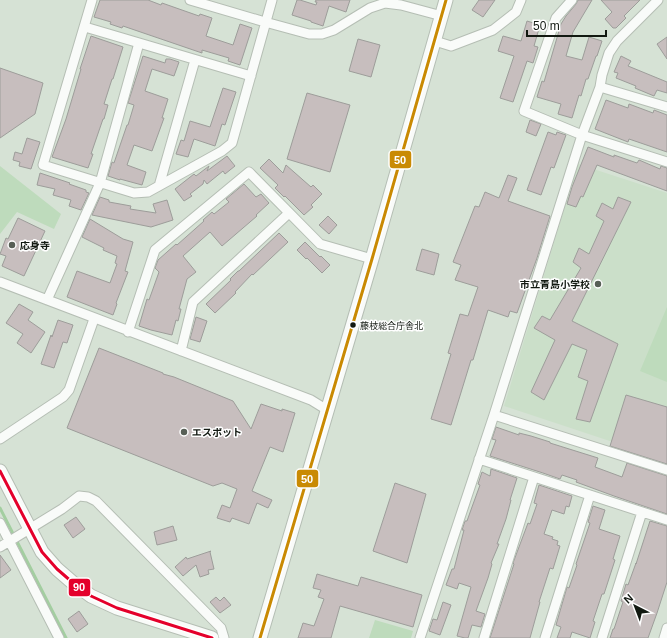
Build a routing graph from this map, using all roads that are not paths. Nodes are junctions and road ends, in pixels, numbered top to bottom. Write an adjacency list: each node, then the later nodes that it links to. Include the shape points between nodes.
1 (92, 0): 10 (street)
2 (190, 0): 9 (street)
3 (272, 0): 9 (street)
4 (446, 0): 8 (main road)
5 (521, 0): 11 (street, via 516,12 493,30 451,46)
6 (572, 0): 17 (street, via 556,18 524,111)
7 (653, 2): 15 (street, via 609,53)
8 (442, 16): 9 (street, via 385,3 370,8 334,30 322,34 309,34); 11 (main road)
9 (265, 22): 14 (street)
10 (85, 27): 12 (street); 19 (street, via 43,165)
11 (435, 41): 22 (main road)
12 (139, 43): 13 (street); 19 (street)
13 (195, 60): 14 (street); 20 (street)
14 (251, 76): 20 (street, via 232,143)
15 (600, 87): 16 (street); 17 (street)
16 (667, 107)
17 (582, 135): 18 (street); 29 (street)
18 (667, 162)
19 (100, 183): 20 (street, via 134,193 148,192); 24 (street)
20 (159, 186)
21 (289, 213): 22 (street, via 320,244); 26 (street, via 249,172 155,250); 27 (street, via 193,302)
22 (372, 259): 28 (main road)
23 (0, 282): 24 (street)
24 (47, 300): 25 (street)
25 (94, 318): 26 (street); 30 (street, via 66,394)
26 (128, 332): 27 (street)
27 (181, 351): 28 (street, via 311,400)
28 (328, 409): 47 (main road)
29 (494, 415): 31 (street); 32 (street)
30 (0, 439)
31 (479, 459): 34 (street); 43 (street)
32 (667, 470)
33 (0, 471): 39 (main road)
34 (534, 477): 35 (street); 48 (street)
35 (590, 495): 36 (street); 49 (street)
36 (642, 512): 37 (street); 50 (street)
37 (667, 520)
38 (0, 523): 40 (street)
39 (29, 528): 40 (street); 45 (main road, via 42,552 57,569 91,596 118,608); 46 (street, via 79,496 96,501 221,628)
40 (9, 541): 41 (street); 44 (street)
41 (0, 546)
42 (667, 628): 51 (street)
43 (423, 637)
44 (59, 638)
45 (212, 638)
46 (224, 638)
47 (260, 638)
48 (484, 638)
49 (545, 638)
50 (602, 638)
51 (664, 638)

